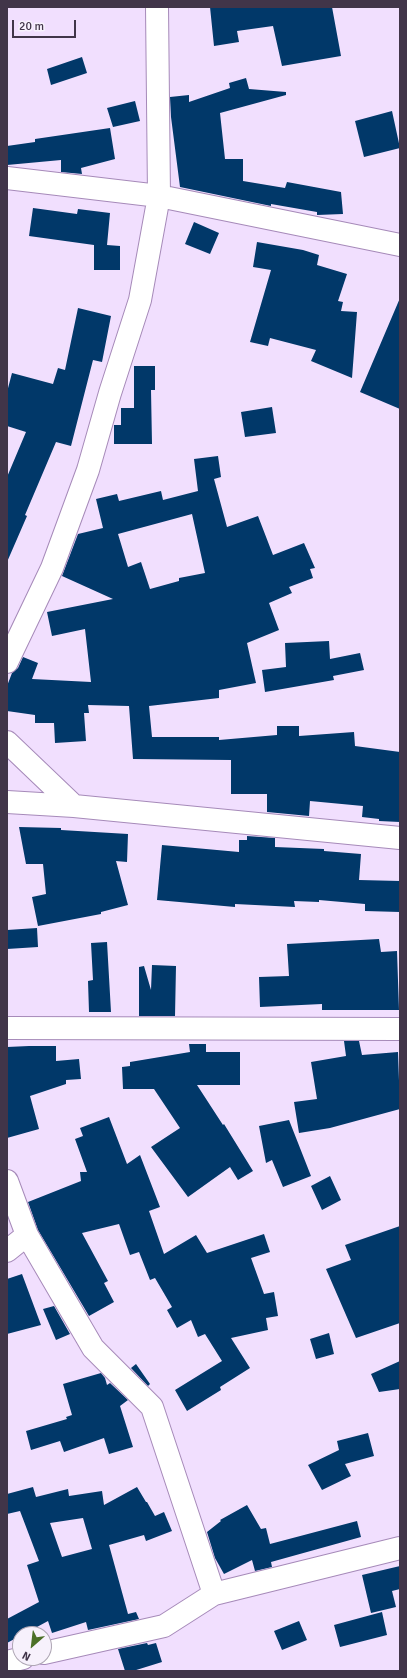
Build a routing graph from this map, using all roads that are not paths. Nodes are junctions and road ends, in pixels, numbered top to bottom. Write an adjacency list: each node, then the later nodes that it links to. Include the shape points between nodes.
1 (156, 7): 3 (street)
2 (7, 178): 3 (street)
3 (159, 196): 4 (street); 5 (street, via 140,300 88,470 52,568)
4 (400, 244)
5 (7, 662)
6 (7, 742): 8 (street)
7 (7, 802): 8 (street)
8 (74, 806): 9 (street)
9 (400, 838)
10 (7, 1028): 11 (street)
11 (400, 1029)
12 (7, 1181): 13 (street)
13 (27, 1235): 14 (street); 16 (street, via 93,1348 152,1407)
14 (7, 1251)
15 (400, 1548): 16 (street)
16 (214, 1594): 17 (street, via 164,1626)
17 (52, 1651)

